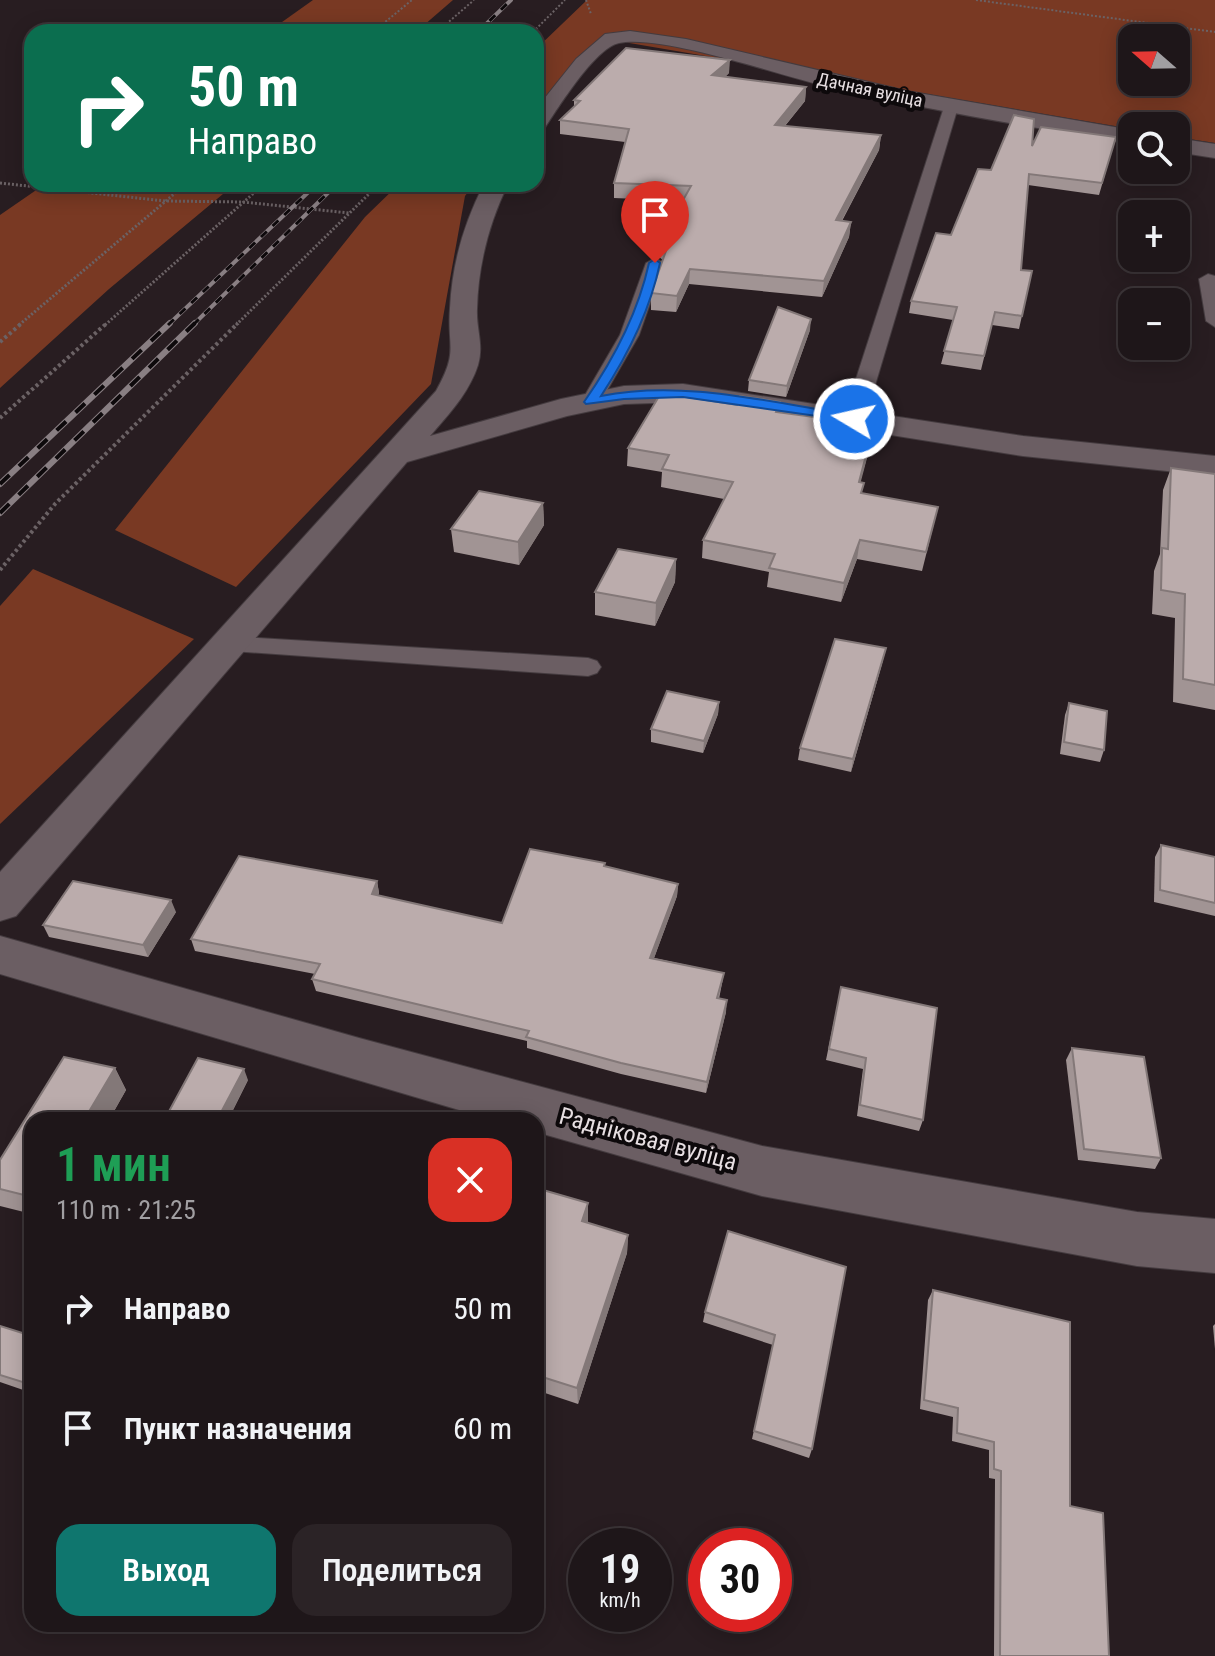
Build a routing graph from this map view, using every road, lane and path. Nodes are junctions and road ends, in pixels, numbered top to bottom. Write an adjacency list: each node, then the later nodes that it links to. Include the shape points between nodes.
1 (412, 0): 5 (path)
2 (474, 0): 6 (path)
3 (565, 0): 7 (path)
4 (976, 0): 8 (path)
5 (383, 24)
6 (446, 24)
7 (541, 24)
8 (1215, 32)
9 (951, 107): 10 (street, Дачная вуліца, via 655,39 610,38 589,56); 11 (street, Дачная вуліца); 30 (lane)
10 (544, 114)
11 (1118, 135)
12 (1190, 147): 13 (street)
13 (1215, 151)
14 (0, 183): 15 (path)
15 (24, 186)
16 (82, 192): 21 (path)
17 (176, 192): 21 (path)
18 (255, 192): 22 (path)
19 (371, 192): 23 (path)
20 (492, 192): 31 (street, via 468,253 463,369 449,395)
21 (165, 201): 22 (path); 27 (path)
22 (243, 202): 23 (path); 29 (path)
23 (350, 213): 33 (path, via 55,504)
24 (655, 263): 28 (lane, via 614,368)
25 (1208, 279): 26 (lane)
26 (1215, 321)
27 (0, 342)
28 (591, 402): 30 (street, via 683,393); 31 (street)
29 (0, 418)
30 (854, 419): 32 (street, via 1023,446)
31 (398, 455): 34 (street)
32 (1215, 466)
33 (0, 570)
34 (227, 644): 35 (lane); 36 (street)
35 (588, 667)
36 (0, 903)
37 (0, 955): 38 (street, Радніковая вуліца, via 762,1171 1137,1239)
38 (1215, 1246)

